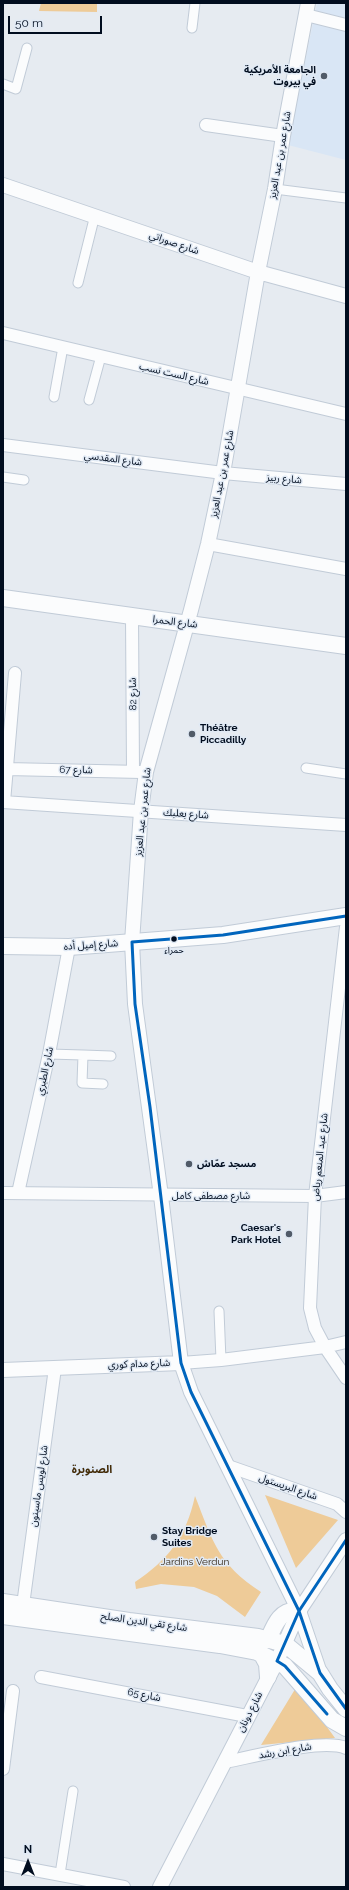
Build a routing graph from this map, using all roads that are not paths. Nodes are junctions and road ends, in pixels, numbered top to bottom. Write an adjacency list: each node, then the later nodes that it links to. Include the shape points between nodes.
1 (195, 3): 4 (street)
2 (307, 9): 3 (street); 8 (street, شارع عمر بن عبد العزيز)
3 (346, 25)
4 (192, 28)
5 (27, 48): 6 (street, via 16,89)
6 (3, 84)
7 (206, 125): 8 (street)
8 (283, 136): 10 (street, شارع عمر بن عبد العزيز)
9 (3, 185): 12 (street, شارع صوراتي)
10 (275, 189): 11 (street); 13 (street, شارع عمر بن عبد العزيز)
11 (346, 198)
12 (94, 216): 13 (street, شارع صوراتي); 14 (street)
13 (258, 272): 15 (street, شارع صوراتي); 19 (street, شارع عمر بن عبد العزيز)
14 (78, 283)
15 (346, 296)
16 (3, 333): 17 (street, شارع الست نسب)
17 (63, 347): 18 (street, شارع الست نسب); 20 (street)
18 (101, 356): 19 (street, شارع الست نسب); 21 (street)
19 (238, 389): 22 (street, شارع الست نسب); 24 (street, شارع عمر بن عبد العزيز)
20 (54, 397)
21 (89, 400)
22 (346, 414)
23 (3, 445): 24 (street, شارع المقدسي)
24 (223, 473): 27 (street, شارع ربيز); 28 (street, شارع عمر بن عبد العزيز)
25 (3, 477): 26 (street)
26 (24, 480)
27 (346, 484)
28 (208, 544): 29 (street); 32 (street, شارع عمر بن عبد العزيز)
29 (346, 569)
30 (3, 598): 31 (main road, شارع الحمرا)
31 (132, 616): 32 (main road, شارع الحمرا); 37 (street, شارع 82)
32 (187, 623): 33 (main road, شارع الحمرا); 37 (street, شارع عمر بن عبد العزيز)
33 (346, 646)
34 (14, 673): 36 (street)
35 (306, 768): 38 (street)
36 (6, 769): 37 (street, شارع 67); 39 (street)
37 (140, 772): 40 (street, شارع عمر بن عبد العزيز)
38 (346, 774)
39 (3, 802): 40 (street, شارع بعلبك)
40 (141, 811): 41 (street, شارع بعلبك); 44 (street, شارع عمر بن عبد العزيز)
41 (346, 825)
42 (346, 916): 44 (main road, شارع إميل أده, via 223,935)
43 (346, 927): 55 (street, شارع عبد المنعم رياض)
44 (132, 942): 46 (main road, شارع إميل أده); 54 (street, شارع عمر بن عبد العزيز, via 137,1027)
45 (3, 946): 46 (main road, شارع إميل أده)
46 (69, 947): 47 (street, شارع الطبري)
47 (49, 1054): 48 (street); 53 (street, شارع الطبري)
48 (83, 1055): 49 (street); 50 (street, via 82,1083)
49 (111, 1056)
50 (103, 1084)
51 (346, 1192): 55 (street, شارع مصطفى كامل)
52 (3, 1193): 53 (street, شارع مصطفى كامل)
53 (18, 1193): 54 (street, شارع مصطفى كامل)
54 (162, 1196): 55 (street, شارع مصطفى كامل); 60 (street, شارع عمر بن عبد العزيز)
55 (315, 1196): 58 (street, شارع عبد المنعم رياض, via 310,1308 315,1328)
56 (219, 1311): 59 (street)
57 (346, 1342): 58 (street, شارع مدام كوري)
58 (325, 1348): 59 (street, شارع مدام كوري); 63 (street, شارع عبد المنعم رياض)
59 (221, 1360): 60 (street, شارع مدام كوري)
60 (181, 1362): 61 (street, شارع مدام كوري); 64 (street, شارع عمر بن عبد العزيز, via 191,1392)
61 (55, 1368): 62 (street, شارع مدام كوري); 68 (street, شارع لويس ماسينون)
62 (3, 1370)
63 (346, 1378)
64 (228, 1466): 65 (street, شارع البريستول, via 337,1504); 69 (street, شارع عمر بن عبد العزيز)
65 (346, 1512)
66 (346, 1540): 69 (street, شارع دونان)
67 (3, 1602): 68 (main road, شارع تقي الدين الصلح)
68 (23, 1605): 72 (main road, شارع تقي الدين الصلح)
69 (299, 1611): 71 (street, شارع دونان); 72 (main road, via 288,1611 281,1616); 74 (street, شارع عمر بن عبد العزيز)
70 (3, 1616): 72 (main road, شارع تقي الدين الصلح, via 220,1645)
71 (284, 1644): 72 (main road, شارع تقي الدين الصلح); 73 (street, شارع دونان); 74 (main road)
72 (264, 1647): 73 (main road, شارع تقي الدين الصلح); 76 (main road)
73 (276, 1661): 76 (street, شارع دونان); 80 (main road, شارع تقي الدين الصلح, via 285,1666 332,1720)
74 (320, 1673): 78 (main road)
75 (40, 1677): 79 (street, شارع 65)
76 (268, 1677): 79 (street, شارع دونان)
77 (13, 1691): 83 (street)
78 (346, 1709)
79 (247, 1716): 82 (street, شارع دونان)
80 (346, 1728)
81 (346, 1748): 82 (street, شارع ابن رشد, via 332,1745 313,1746)
82 (225, 1762): 88 (street, شارع دونان)
83 (3, 1769)
84 (73, 1791): 86 (street)
85 (3, 1864): 86 (street)
86 (60, 1874): 87 (street)
87 (124, 1887)
88 (160, 1887)

